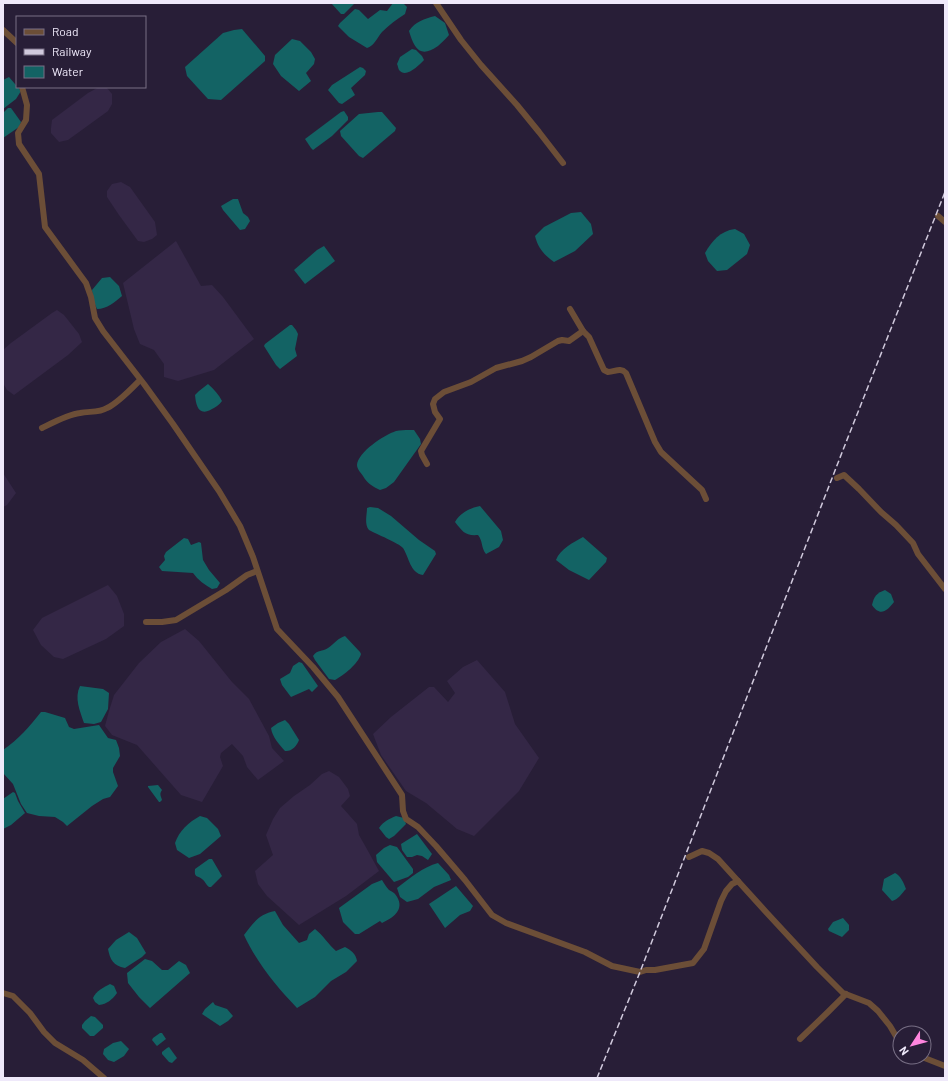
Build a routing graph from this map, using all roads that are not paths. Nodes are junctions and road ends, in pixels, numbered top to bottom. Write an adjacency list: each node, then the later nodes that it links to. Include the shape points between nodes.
1 (436, 3): 5 (street, via 480,65 521,110)
2 (3, 30): 3 (street)
3 (16, 42)
4 (22, 88): 10 (street, via 27,105 26,120 18,133 19,144 39,174 45,227 86,283 95,318 103,331)
5 (563, 163)
6 (938, 216): 7 (street)
7 (945, 222)
8 (570, 309): 9 (street)
9 (583, 331): 12 (street, via 569,342 558,341 531,358 496,368 471,382 444,392 435,399 432,404 440,419 421,451); 14 (street, via 589,337 604,370 613,372 619,369 626,373 661,452 702,490)
10 (140, 380): 11 (street, via 108,408 78,413); 15 (street, via 219,491 240,526)
11 (42, 428)
12 (426, 464)
13 (837, 478): 16 (street, via 844,474 896,525 913,543 918,554)
14 (706, 499)
15 (257, 571): 17 (street, via 176,620); 19 (street, via 277,629 338,697 402,796 406,819 418,827 436,846 492,915 612,966 640,972 655,970 693,963 704,949 724,896)
16 (945, 589)
17 (146, 622)
18 (689, 857): 19 (street, via 702,850 709,853)
19 (738, 881): 21 (street)
20 (3, 993): 26 (street, via 13,996 55,1043 83,1060)
21 (846, 994): 22 (street, via 869,1003); 23 (street)
22 (892, 1029)
23 (800, 1038)
24 (932, 1061): 25 (street)
25 (945, 1066)
26 (104, 1078)

